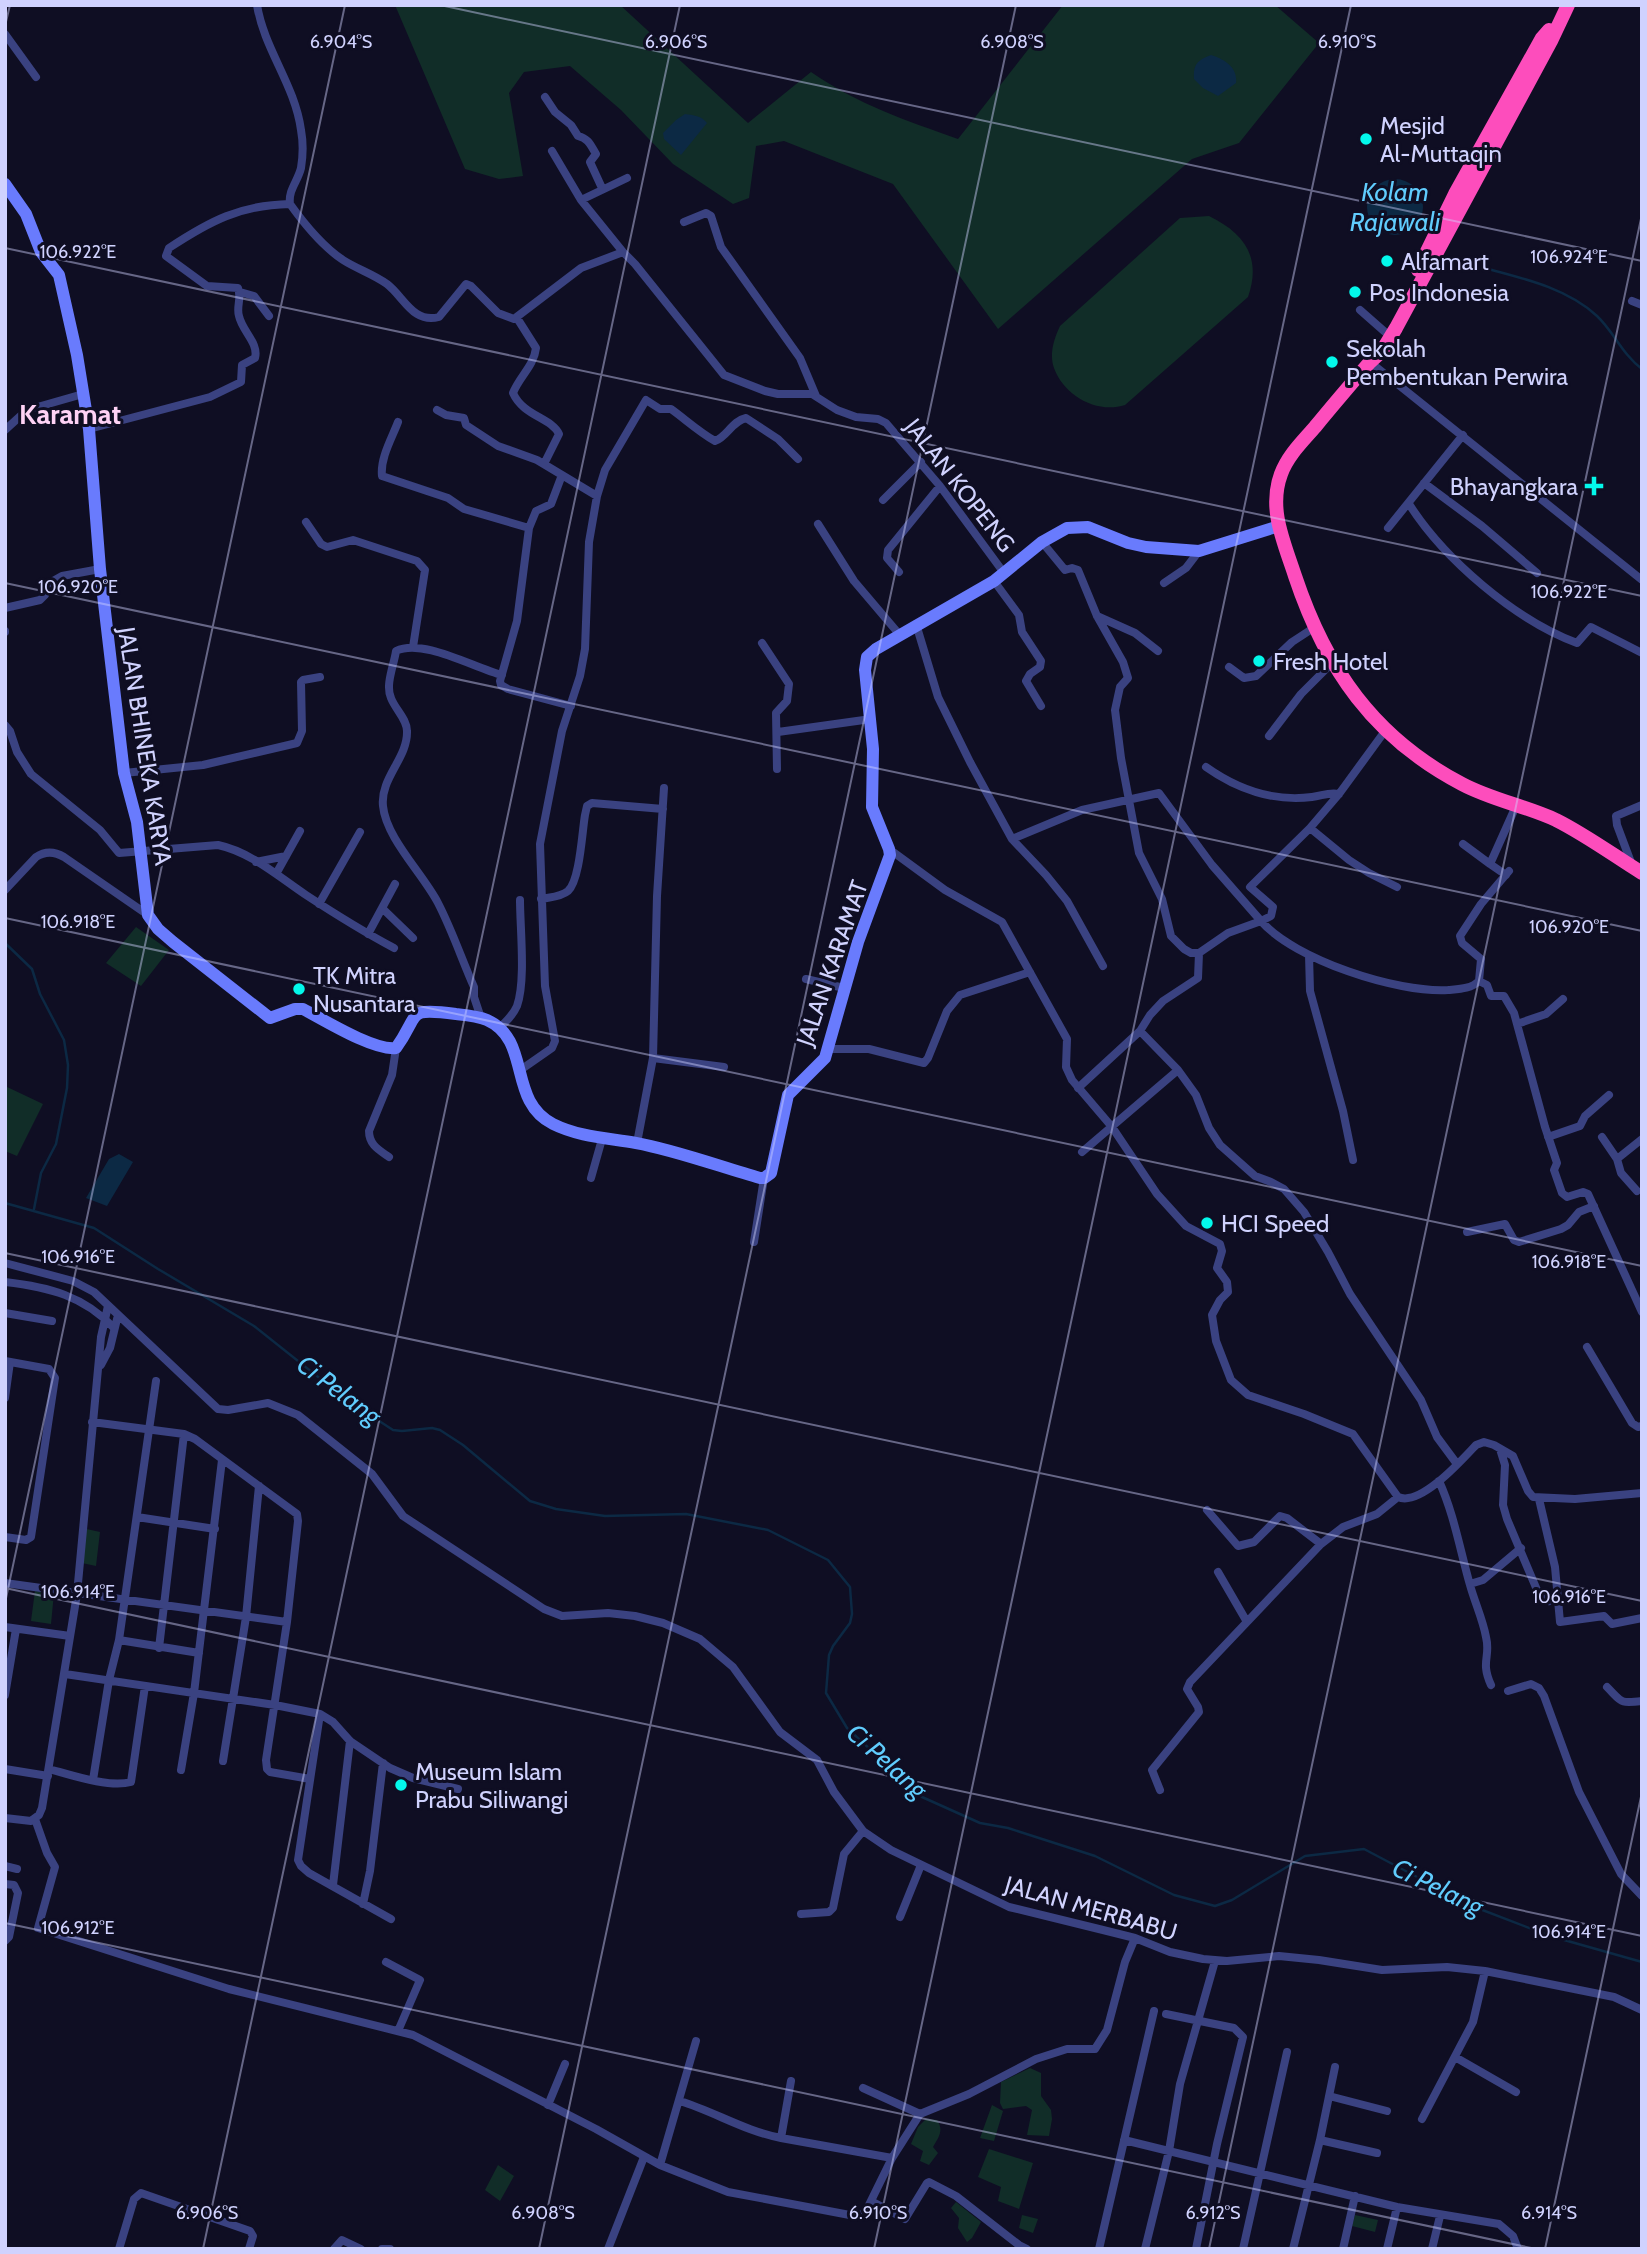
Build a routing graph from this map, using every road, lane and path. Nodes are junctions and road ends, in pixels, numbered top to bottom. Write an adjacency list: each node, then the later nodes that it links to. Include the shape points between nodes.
1 (257, 5): 11 (street, via 301,130 300,171 291,188)
2 (1566, 9): 20 (highway, via 1542,38 1495,120); 21 (highway, via 1414,299 1382,351)
3 (5, 34): 4 (street)
4 (36, 76)
5 (545, 97): 9 (street, via 578,136 591,143 596,154 590,162)
6 (552, 151): 10 (street, JALAN KOPENG)
7 (627, 178): 9 (street)
8 (5, 184): 22 (street, JALAN BHINEKA KARYA, via 26,214 41,252 59,275)
9 (602, 188): 10 (street)
10 (581, 200): 13 (street, JALAN KOPENG)
11 (290, 204): 14 (street, via 230,213 167,250 166,256 200,283 212,288 234,287); 19 (street, via 324,246 388,285 417,315 439,317 466,284 498,313)
12 (684, 222): 23 (street, via 706,213 710,216 721,247 800,358)
13 (623, 252): 19 (street, via 581,268); 23 (street, JALAN KOPENG, via 724,375 778,394)
14 (240, 292): 18 (street, via 254,296); 26 (street, via 238,315 256,354 242,365 242,382 210,397)
15 (1632, 301): 16 (street)
16 (1642, 304)
17 (1360, 310): 20 (street)
18 (269, 316)
19 (517, 318): 31 (street, via 537,352 513,393 527,411 556,427 559,434)
20 (1385, 332): 21 (highway)
21 (1370, 362): 28 (street); 40 (highway, via 1286,461 1276,496)
22 (83, 394): 26 (street, JALAN BHINEKA KARYA); 27 (street, via 27,410)
23 (816, 396): 30 (street, JALAN KOPENG, via 856,417 883,420)
24 (437, 410): 31 (street, via 464,418 466,425 498,446)
25 (398, 422): 41 (street, via 382,475 448,498 464,509)
26 (89, 429): 45 (street, JALAN BHINEKA KARYA)
27 (5, 430)
28 (1463, 435): 33 (street); 49 (street)
29 (798, 459): 35 (street, via 746,418 715,441 671,409 660,409 646,400 605,470)
30 (921, 462): 34 (street, JALAN KOPENG); 36 (street)
31 (544, 464): 32 (street)
32 (562, 475): 35 (street); 41 (street, via 551,504 536,511)
33 (1424, 483): 37 (street); 47 (street)
34 (940, 486): 46 (street, via 888,550 887,558); 48 (street, JALAN KOPENG)
35 (597, 496): 64 (street, via 588,555 585,649)
36 (883, 500)
37 (1409, 504): 42 (street); 59 (street, via 1466,570 1535,624 1577,643 1591,627)
38 (306, 522): 57 (street, via 327,547 353,540 423,565)
39 (818, 524): 55 (street, via 853,581)
40 (1279, 526): 44 (street); 54 (highway)
41 (528, 528): 62 (street, via 517,621)
42 (1388, 528)
43 (1042, 542): 44 (street, via 1067,528 1083,526 1140,546); 48 (street); 52 (street, via 1065,570 1078,570)
44 (1199, 551): 50 (street, via 1186,568)
45 (100, 569): 51 (street, via 62,576 49,583 40,600); 73 (street, JALAN BHINEKA KARYA)
46 (899, 572)
47 (1537, 573)
48 (999, 577): 53 (street); 65 (street, JALAN KOPENG, via 1019,615 1022,632 1041,661 1026,681)
49 (1642, 580)
50 (1164, 583)
51 (5, 608)
52 (1097, 616): 58 (street, via 1135,633); 76 (street, via 1128,675 1115,710)
53 (916, 624): 55 (street); 83 (street, via 942,707)
54 (1315, 627): 60 (highway); 61 (street, via 1256,676 1244,678)
55 (899, 634): 66 (street, via 867,657)
56 (762, 643): 69 (street, via 789,684 786,701 776,710)
57 (413, 647): 62 (street); 112 (street, via 396,651 389,687 408,735 385,784 383,806 391,831 439,904 474,987)
58 (1158, 651)
59 (1642, 653)
60 (1332, 663): 68 (highway); 70 (street)
61 (1229, 667)
62 (502, 675): 64 (street, via 503,687)
63 (320, 677): 73 (street, via 301,682 302,731 296,743 203,765)
64 (571, 706): 95 (street, via 553,770 540,844)
65 (1041, 706)
66 (871, 719): 69 (street); 85 (street, via 872,807)
67 (5, 725): 86 (street, via 17,752 38,780 100,830 119,853)
68 (1385, 731): 75 (street); 78 (highway, via 1462,784)
69 (778, 732): 72 (street)
70 (1269, 736)
71 (1206, 767): 75 (street, via 1257,793)
72 (777, 769)
73 (124, 773): 86 (street, JALAN BHINEKA KARYA)
74 (664, 788): 79 (street)
75 (1339, 794): 80 (street)
76 (1129, 800): 83 (street, via 1082,810); 100 (street, via 1152,793 1163,796 1212,865); 104 (street, via 1139,852 1162,900 1171,936 1184,949)
77 (1642, 805): 90 (street, via 1615,819)
78 (1516, 806): 89 (street); 90 (highway, via 1555,820)
79 (663, 809): 95 (street, via 587,806 570,889); 118 (street)
80 (1310, 828): 93 (street, via 1349,860); 100 (street, via 1250,887 1273,907 1271,916)
81 (300, 831): 87 (street)
82 (360, 832): 97 (street)
83 (1012, 839): 106 (street, via 1067,901)
84 (1462, 844): 89 (street)
85 (890, 849): 107 (street, via 945,890 1002,922); 110 (street, JALAN KARAMAT)
86 (142, 853): 88 (street, via 218,845); 99 (street, JALAN BHINEKA KARYA)
87 (286, 856): 88 (street); 91 (street)
88 (256, 862): 91 (street)
89 (1490, 864): 109 (street, via 1507,873 1460,936 1481,959)
90 (1637, 870)
91 (276, 874): 97 (street)
92 (395, 884): 98 (street)
93 (1397, 887)
94 (5, 890): 99 (street, via 36,857 53,852)
95 (541, 899): 121 (street, via 545,986 555,1041)
96 (520, 900): 114 (street, via 517,1007)
97 (319, 904): 101 (street)
98 (382, 908): 101 (street); 102 (street)
99 (148, 915): 116 (street, via 173,942 265,1016 274,1018 299,1008 382,1048)
100 (1261, 921): 104 (street, via 1228,933); 105 (street, via 1278,938)
101 (368, 934): 103 (street)
102 (413, 938)
103 (394, 948)
104 (1199, 953): 115 (street, via 1198,978 1163,1001)
105 (1309, 955): 109 (street, via 1340,969 1418,990 1460,989); 133 (street, via 1310,991)
106 (1102, 966)
107 (1030, 972): 117 (street, via 960,995 947,1011 923,1063 869,1049); 122 (street, via 1067,1039 1066,1067)
108 (806, 979): 110 (street)
109 (1479, 981): 113 (street, via 1488,985 1490,996 1504,996)
110 (844, 988): 117 (street, JALAN KARAMAT)
111 (1563, 999): 113 (street, via 1546,1014)
112 (481, 1018): 114 (street); 116 (street, via 421,1012 411,1019)
113 (1517, 1024): 125 (street)
114 (499, 1028): 121 (street, via 512,1044)
115 (1140, 1031): 120 (street); 122 (street)
116 (396, 1048): 131 (street, via 392,1075 369,1131 374,1147)
117 (829, 1049): 135 (street, JALAN KARAMAT, via 788,1095 773,1168)
118 (653, 1058): 119 (street); 129 (street)
119 (724, 1067)
120 (1178, 1070): 124 (street); 160 (street, via 1196,1096 1213,1137 1255,1176 1284,1189 1304,1212)
121 (519, 1071): 127 (street, via 526,1096 545,1119)
122 (1078, 1088): 124 (street)
123 (1609, 1095): 125 (street, via 1580,1126)
124 (1112, 1127): 130 (street); 164 (street, via 1157,1194 1186,1226 1222,1247 1217,1268 1228,1292 1216,1307 1212,1322 1231,1380 1248,1395 1353,1434)
125 (1548, 1137): 137 (street, via 1562,1194 1586,1192)
126 (1602, 1137): 132 (street)
127 (602, 1139): 129 (street); 134 (street)
128 (1642, 1139): 132 (street)
129 (637, 1143): 135 (street)
130 (1082, 1152)
131 (389, 1157)
132 (1617, 1159): 136 (street, via 1621,1173)
133 (1353, 1160)
134 (591, 1178)
135 (764, 1178): 139 (street)
136 (1637, 1191)
137 (1594, 1206): 138 (street, via 1579,1212 1567,1226 1519,1242 1505,1224); 143 (street)
138 (1467, 1232)
139 (754, 1242)
140 (5, 1263): 142 (street, JALAN MERBABU, via 72,1281 94,1292)
141 (5, 1282): 146 (street, via 72,1296)
142 (108, 1306): 145 (street, JALAN MERBABU); 146 (street)
143 (1642, 1312)
144 (5, 1313): 147 (street)
145 (118, 1315): 148 (street); 215 (street, JALAN MERBABU, via 214,1407 228,1410 268,1402 299,1415 372,1474 403,1517 544,1609 562,1616 635,1616 700,1639 733,1667 780,1732 817,1760)
146 (105, 1319): 148 (street); 151 (street)
147 (52, 1321)
148 (114, 1328): 151 (street)
149 (1587, 1347): 155 (street, via 1632,1423)
150 (8, 1361): 153 (street); 170 (street, via 49,1369 54,1378 30,1537)
151 (100, 1367): 154 (street)
152 (156, 1381): 156 (street)
153 (5, 1398)
154 (92, 1422): 156 (street); 176 (street)
155 (1642, 1426)
156 (148, 1428): 157 (street); 167 (street)
157 (184, 1434): 159 (street); 168 (street)
158 (1500, 1450): 160 (street, via 1483,1442); 165 (street, via 1513,1456 1528,1492); 172 (street, via 1505,1472 1503,1504)
159 (222, 1460): 162 (street); 169 (street)
160 (1457, 1464): 161 (street)
161 (1439, 1481): 164 (street, via 1414,1498); 175 (street)
162 (259, 1486): 181 (street); 183 (street, via 298,1517)
163 (1642, 1493): 165 (street)
164 (1398, 1497): 171 (street, via 1377,1514 1343,1527)
165 (1539, 1499): 182 (street, via 1555,1567 1560,1622 1604,1616 1614,1624)
166 (1207, 1510): 171 (street, via 1238,1546 1254,1542 1280,1516)
167 (136, 1517): 168 (street); 177 (street)
168 (175, 1523): 169 (street); 179 (street)
169 (215, 1529): 180 (street)
170 (5, 1537)
171 (1321, 1544): 184 (street)
172 (1521, 1548): 175 (street, via 1483,1580); 178 (street, via 1540,1597)
173 (1218, 1572): 184 (street)
174 (5, 1583): 176 (street)
175 (1470, 1584): 193 (street, via 1487,1640 1484,1666)
176 (77, 1594): 177 (street); 187 (street)
177 (125, 1600): 179 (street); 188 (street)
178 (1549, 1601)
179 (165, 1605): 180 (street); 189 (street)
180 (204, 1611): 181 (street); 190 (street)
181 (246, 1616): 183 (street); 199 (street)
182 (1642, 1618)
183 (287, 1622): 201 (street)
184 (1247, 1622): 212 (street, via 1189,1684 1187,1689 1199,1712 1154,1766 1151,1773)
185 (5, 1627): 186 (street)
186 (16, 1629): 187 (street); 198 (street)
187 (71, 1636): 191 (street)
188 (119, 1640): 189 (street); 192 (street)
189 (159, 1648): 190 (street)
190 (199, 1654): 197 (street)
191 (65, 1674): 192 (street); 208 (street)
192 (109, 1680): 194 (street); 210 (street)
193 (1491, 1685)
194 (145, 1686): 197 (street); 210 (street, via 132,1780)
195 (1607, 1687): 200 (street, via 1625,1704)
196 (1508, 1691): 221 (street, via 1531,1684 1545,1696 1579,1793 1621,1874)
197 (194, 1693): 199 (street); 207 (street)
198 (5, 1695)
199 (231, 1699): 201 (street); 204 (street)
200 (1642, 1702)
201 (275, 1705): 202 (street); 209 (street, via 267,1769)
202 (320, 1714): 203 (street); 209 (street)
203 (349, 1741): 205 (street); 220 (street)
204 (223, 1761)
205 (383, 1763): 211 (street, via 413,1778); 222 (street)
206 (5, 1769): 208 (street)
207 (181, 1770)
208 (48, 1772): 210 (street); 214 (street, via 42,1808)
209 (310, 1779): 220 (street, via 298,1860 309,1873)
210 (93, 1780)
211 (458, 1789)
212 (1160, 1790)
213 (5, 1818): 214 (street)
214 (35, 1819): 235 (street, via 55,1867 38,1928 229,1989)
215 (863, 1831): 216 (street, JALAN MERBABU); 223 (street, via 844,1854 833,1908)
216 (921, 1865): 224 (street); 226 (street, JALAN MERBABU, via 1009,1908)
217 (5, 1866): 218 (street)
218 (17, 1869)
219 (5, 1884): 227 (street, via 14,1885 18,1893)
220 (333, 1885): 222 (street)
221 (1642, 1896)
222 (363, 1904): 225 (street)
223 (801, 1914)
224 (900, 1917)
225 (391, 1919)
226 (1135, 1938): 228 (street, JALAN MERBABU, via 1170,1952); 248 (street, via 1107,2030 1095,2049 1067,2049 1036,2059)
227 (5, 1941)
228 (1215, 1961): 230 (street, JALAN MERBABU, via 1279,1956 1382,1970 1447,1967); 234 (street)
229 (386, 1962): 235 (street, via 420,1980)
230 (1485, 1971): 231 (street, JALAN MERBABU, via 1614,1997); 238 (street, via 1473,2022)
231 (1642, 2010)
232 (1154, 2011): 251 (street)
233 (1166, 2014): 234 (street)
234 (1197, 2020): 253 (street); 257 (street, via 1234,2028 1242,2037)
235 (398, 2031): 246 (street, via 437,2046)
236 (696, 2041): 245 (street)
237 (1287, 2052): 259 (street)
238 (1455, 2057): 243 (street); 249 (street)
239 (565, 2064): 246 (street)
240 (1335, 2067): 244 (street)
241 (792, 2081): 250 (street)
242 (863, 2088): 248 (street)
243 (1516, 2092)
244 (1329, 2096): 247 (street); 252 (street)
245 (680, 2101): 250 (street, via 758,2134); 258 (street)
246 (548, 2105): 255 (street)
247 (1387, 2111)
248 (920, 2114): 256 (street)
249 (1422, 2119)
250 (781, 2138): 256 (street)
251 (1124, 2140): 253 (street); 274 (street)
252 (1320, 2140): 254 (street); 260 (street)
253 (1169, 2151): 257 (street); 275 (street)
254 (1377, 2153)
255 (644, 2157): 258 (street); 272 (street)
256 (892, 2158): 262 (street)
257 (1215, 2163): 259 (street); 276 (street)
258 (660, 2165): 262 (street, via 728,2192 855,2216 863,2215)
259 (1260, 2173): 260 (street); 277 (street)
260 (1309, 2185): 261 (street); 278 (street)
261 (1355, 2196): 263 (street); 265 (street)
262 (871, 2200): 273 (street, via 905,2220 929,2182 956,2196)
263 (1397, 2207): 264 (street); 279 (street)
264 (1440, 2216): 280 (street); 281 (street, via 1499,2224 1513,2236)
265 (1345, 2248)
266 (119, 2249): 267 (street, via 134,2199 141,2193 250,2231)
267 (249, 2249)
268 (334, 2249): 269 (street, via 342,2240)
269 (361, 2249)
270 (382, 2249): 271 (street)
271 (390, 2249)
272 (608, 2249)
273 (1027, 2249)
274 (1099, 2249)
275 (1145, 2249)
276 (1196, 2249)
277 (1243, 2249)
278 (1293, 2249)
279 (1387, 2249)
280 (1432, 2249)
281 (1518, 2249)

